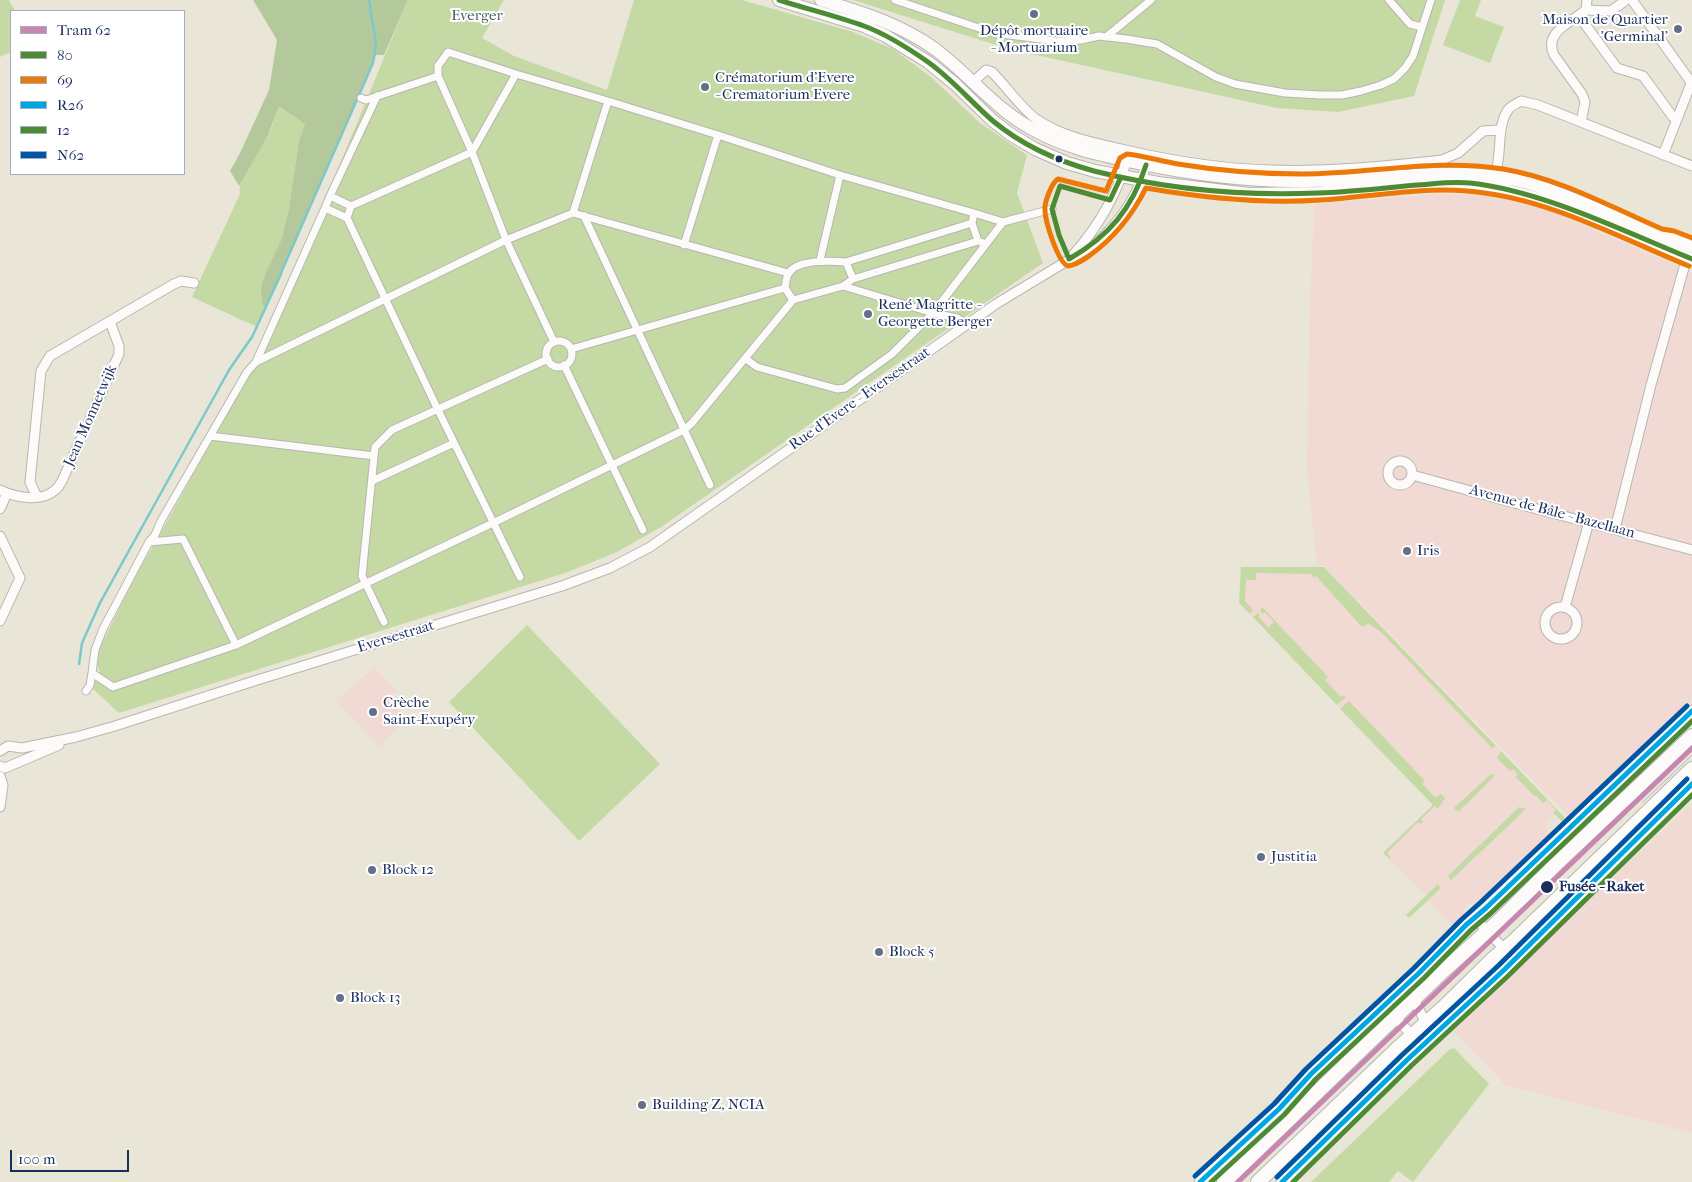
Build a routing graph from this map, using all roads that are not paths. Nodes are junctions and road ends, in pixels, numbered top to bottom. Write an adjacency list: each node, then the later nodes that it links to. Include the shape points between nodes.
1 (779, 0): 17 (main road, via 886,36 928,62)
2 (821, 0): 15 (main road, via 885,21 913,35 936,50)
3 (895, 0): 12 (street, via 994,32 1056,40)
4 (1151, 0): 12 (street)
5 (1389, 0): 11 (street, via 1410,24)
6 (1431, 0): 11 (street)
7 (1587, 0): 10 (street)
8 (1626, 0): 10 (street, via 1611,11)
9 (1632, 0): 16 (street)
10 (1583, 13): 21 (street, via 1617,68 1643,76 1672,117); 22 (street, via 1554,33 1551,39 1551,49 1585,102)
11 (1422, 27): 12 (street, via 1413,56 1394,79 1342,95 1284,93 1235,84 1207,73 1157,44)
12 (1105, 38)
13 (516, 74): 14 (street, via 448,52 438,66); 20 (street); 25 (street)
14 (438, 76): 18 (street); 25 (street)
15 (972, 82): 17 (street); 27 (main road, via 1004,111 1037,132 1068,145); 27 (street, via 986,70 992,72 1035,118)
16 (1692, 82): 21 (street)
17 (962, 92): 32 (main road, via 1004,130 1035,149 1077,166)
18 (377, 96): 19 (street, via 366,100); 35 (street)
19 (361, 98)
20 (608, 101): 24 (street); 39 (street)
21 (1677, 119): 26 (street)
22 (1581, 122): 23 (street, via 1538,104 1522,101 1508,109); 26 (street)
23 (1501, 130): 27 (street, via 1483,131 1458,153 1442,160 1326,170 1271,170); 31 (street)
24 (718, 135): 30 (street); 48 (street)
25 (472, 152): 36 (street); 45 (street)
26 (1663, 155): 29 (street)
27 (1128, 156): 28 (main road); 32 (street, Rue d'Evere - Eversestraat)
28 (1146, 165): 31 (main road, via 1206,176 1287,181 1443,173); 33 (street, Rue d'Evere - Eversestraat)
29 (1692, 166)
30 (840, 175): 40 (street); 51 (street)
31 (1495, 175): 34 (street); 49 (main road, via 1534,184 1660,236 1672,238)
32 (1122, 177): 33 (main road); 50 (street, Rue d'Evere - Eversestraat, via 1102,216)
33 (1142, 180): 34 (main road, via 1249,194 1319,193 1431,184); 50 (street, Rue d'Evere - Eversestraat, via 1123,214 1106,234)
34 (1488, 187): 49 (main road, via 1528,194)
35 (330, 196): 36 (street); 37 (street)
36 (351, 206): 42 (street)
37 (325, 208): 42 (street); 68 (street)
38 (1052, 209): 43 (street)
39 (573, 213): 41 (street); 45 (street)
40 (974, 213): 43 (street); 44 (street)
41 (584, 216): 48 (street); 63 (street)
42 (347, 218): 58 (street)
43 (1003, 222): 47 (street)
44 (972, 224): 46 (street); 52 (street)
45 (506, 240): 58 (street); 64 (street)
46 (978, 241): 47 (street); 54 (street)
47 (986, 244): 60 (street)
48 (684, 245): 53 (street)
49 (1691, 254): 85 (street, via 1654,376)
50 (1070, 259): 62 (street, Rue d'Evere - Eversestraat)
51 (820, 260): 52 (street); 53 (street, via 796,267)
52 (846, 262): 54 (street)
53 (788, 273): 57 (street)
54 (854, 279): 56 (street)
55 (194, 283): 61 (street, via 181,281 174,284)
56 (843, 286): 59 (street); 60 (street)
57 (785, 288): 59 (street); 63 (street)
58 (385, 298): 68 (street); 70 (street)
59 (794, 300): 67 (street)
60 (933, 313): 62 (street); 67 (street, via 901,346 845,388 837,389 756,367)
61 (110, 322): 80 (street, Jean Monnetwijk, via 120,354 62,481 55,491); 80 (street, via 50,356 41,371 30,482)
62 (968, 324): 82 (street, Rue d'Evere - Eversestraat)
63 (637, 331): 65 (street); 71 (street)
64 (554, 342): 65 (street, via 562,341); 66 (street, via 548,347)
65 (571, 349): 69 (street, via 570,360)
66 (548, 358): 69 (street, via 556,366); 70 (street)
67 (746, 359): 71 (street)
68 (256, 362): 72 (street, via 246,372)
69 (564, 365): 75 (street)
70 (438, 410): 73 (street); 74 (street, via 392,430 375,447)
71 (684, 430): 75 (street); 78 (street)
72 (210, 436): 74 (street); 88 (street)
73 (454, 443): 77 (street); 84 (street)
74 (374, 456): 77 (street)
75 (613, 465): 84 (street); 86 (street)
76 (1412, 474): 83 (street, Avenue de Bâle - Bazellaan)
77 (372, 481): 91 (street, via 362,576)
78 (710, 485)
79 (3, 492): 80 (street, via 23,498); 81 (street)
80 (37, 497)
81 (0, 509)
82 (704, 510): 100 (street, Eversestraat, via 638,554 570,583)
83 (1589, 522): 85 (street, Avenue de Bâle - Bazellaan); 92 (street)
84 (493, 523): 90 (street); 91 (street)
85 (1615, 529): 89 (street, Avenue de Bâle - Bazellaan)
86 (643, 530)
87 (0, 536): 93 (street, via 20,578)
88 (150, 542): 95 (street, via 183,539); 96 (street, via 103,629 95,650)
89 (1692, 550)
90 (520, 577)
91 (364, 584): 94 (street); 95 (street)
92 (1565, 607)
93 (0, 620)
94 (384, 622)
95 (236, 645): 96 (street, via 113,687)
96 (92, 673): 97 (street)
97 (86, 691)
98 (1692, 711): 106 (street)
99 (1692, 736): 107 (main road)
100 (76, 737): 101 (street, Eversestraat, via 22,748 8,746); 103 (street, Eversestraat)
101 (0, 751)
102 (1692, 769): 108 (main road)
103 (2, 770): 105 (street)
104 (1692, 784): 108 (street)
105 (0, 807)
106 (1475, 918): 107 (street); 110 (street)
107 (1487, 931): 108 (street); 109 (main road)
108 (1509, 954): 115 (main road); 117 (street)
109 (1443, 972): 110 (street); 112 (main road)
110 (1419, 973): 111 (street)
111 (1406, 984): 112 (street); 113 (street)
112 (1414, 1000): 114 (main road); 115 (street)
113 (1384, 1006): 114 (street); 118 (street)
114 (1395, 1018): 116 (street); 119 (main road)
115 (1426, 1023): 116 (main road); 117 (street)
116 (1412, 1036): 117 (street); 122 (main road)
117 (1429, 1041): 123 (street)
118 (1340, 1046): 119 (street); 121 (street)
119 (1332, 1079): 120 (main road)
120 (1226, 1181)
121 (1200, 1182)
122 (1258, 1182)
123 (1282, 1182)

